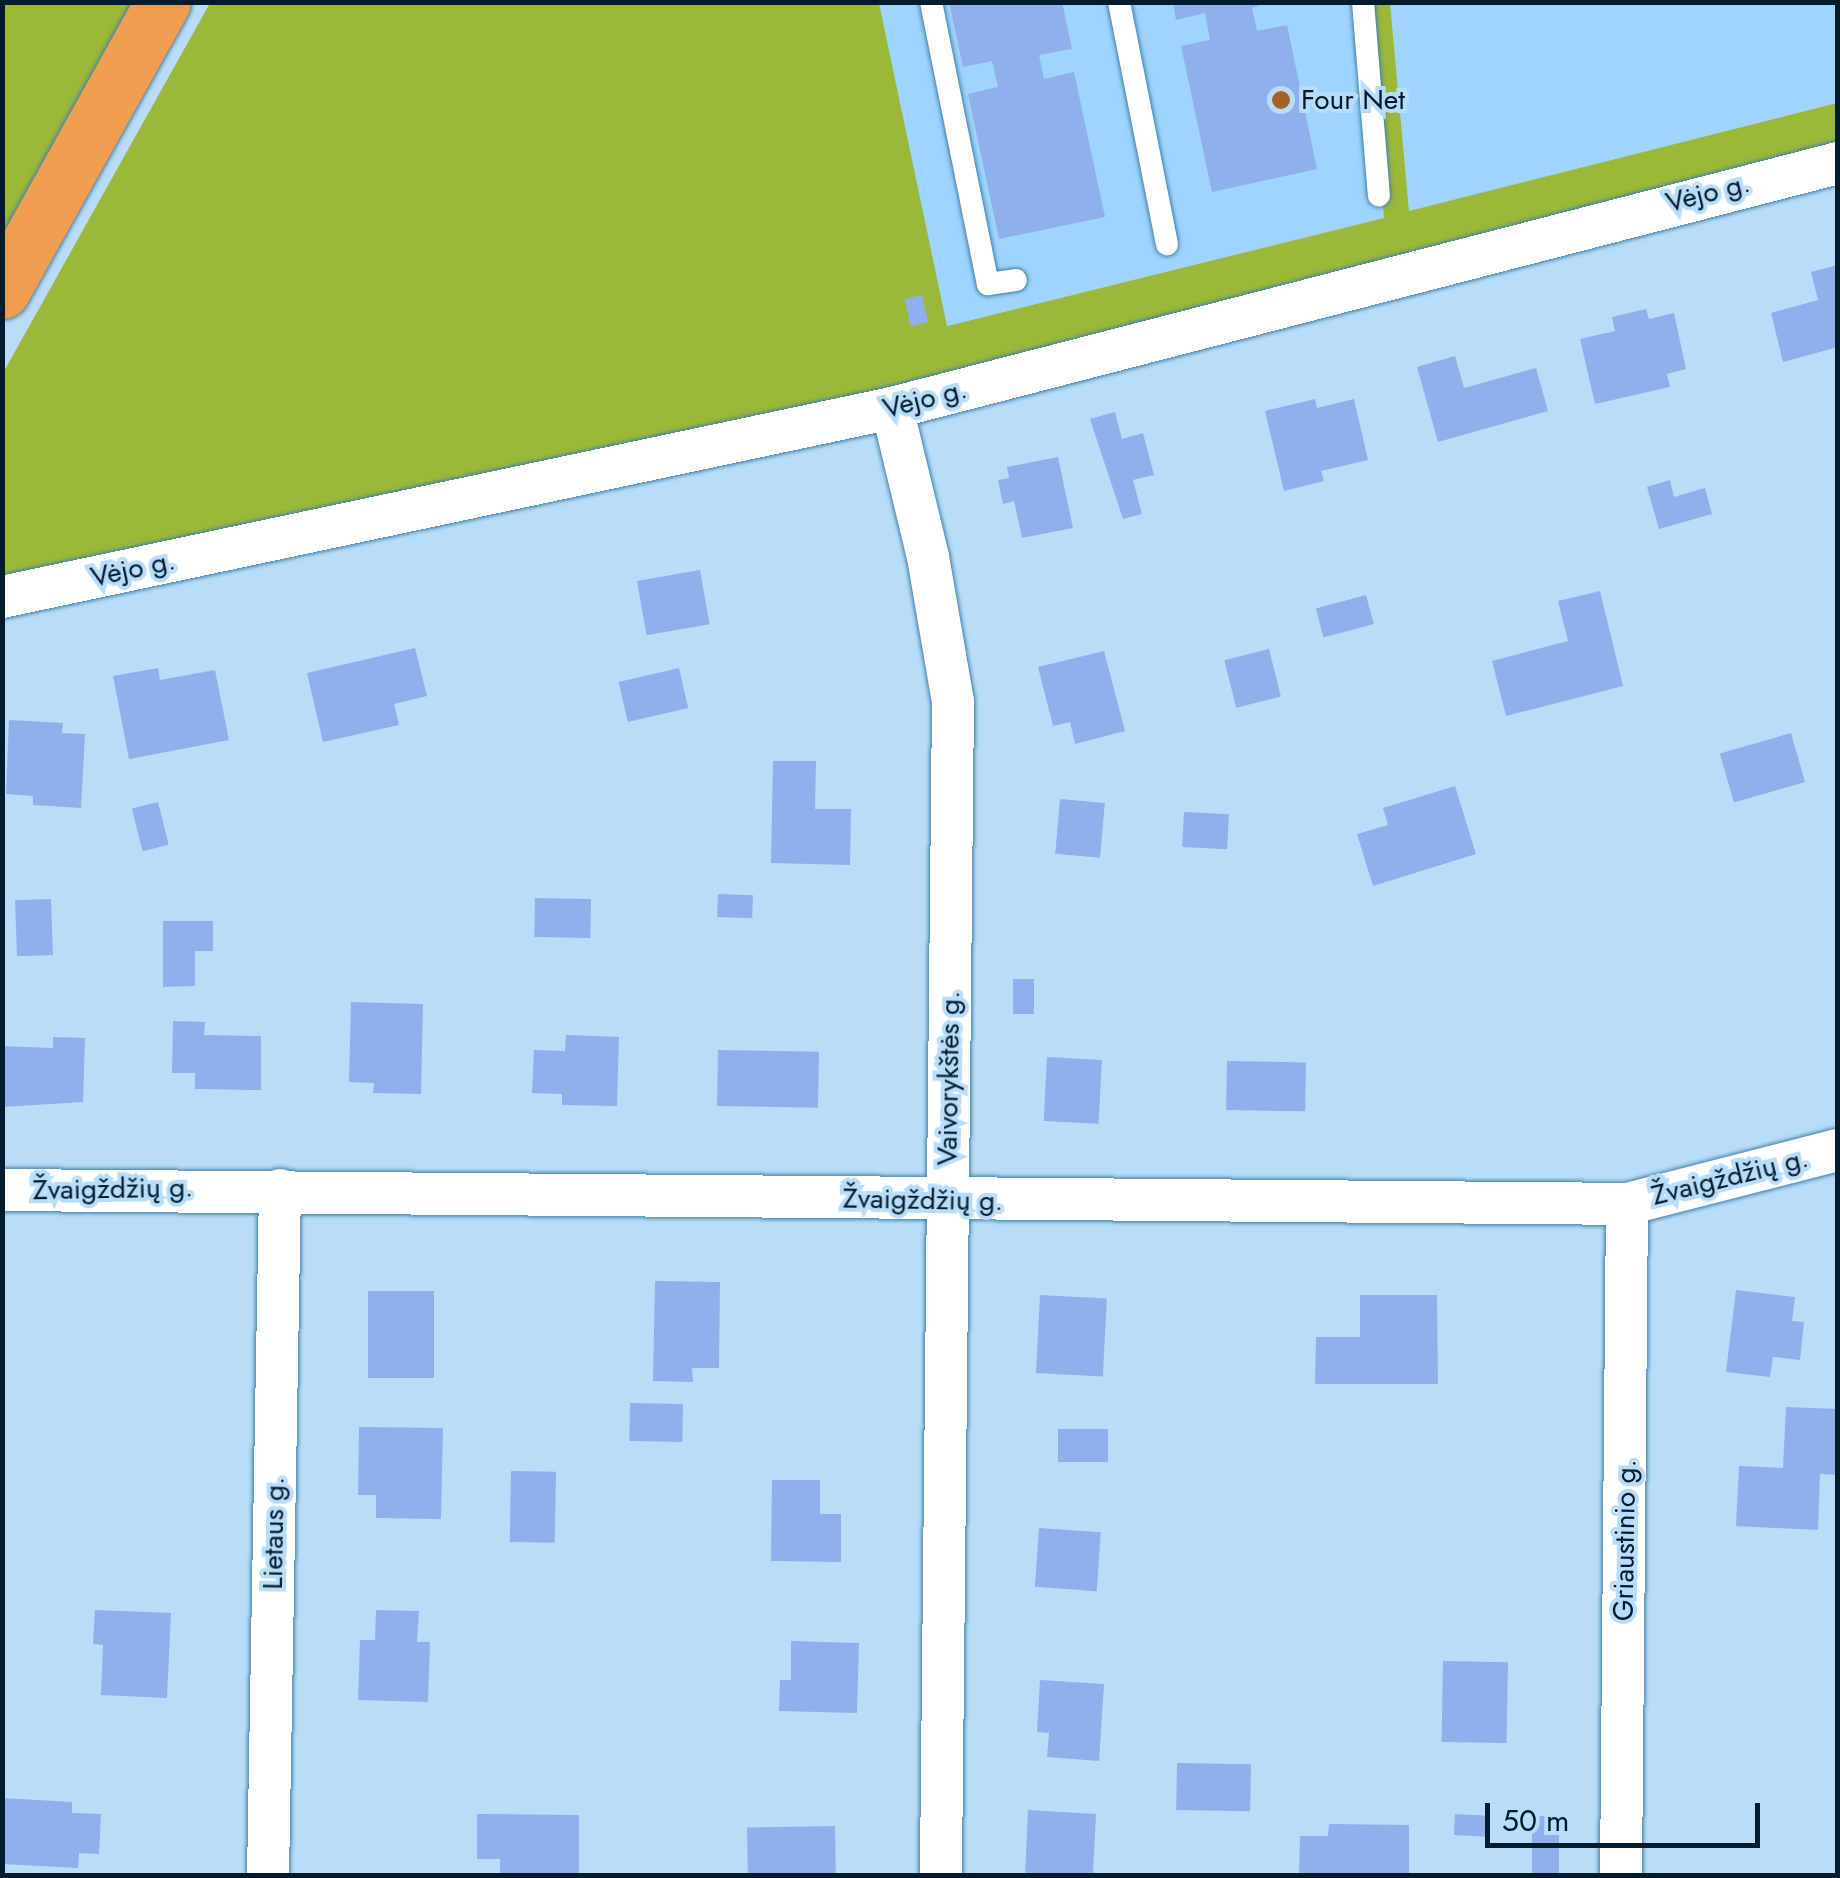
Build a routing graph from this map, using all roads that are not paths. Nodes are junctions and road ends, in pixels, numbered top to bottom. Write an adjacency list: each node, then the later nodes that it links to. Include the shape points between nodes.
1 (164, 2): 9 (highway)
2 (931, 2): 8 (lane, via 988,284)
3 (1119, 2): 7 (lane)
4 (1363, 2): 6 (lane)
5 (1838, 163): 10 (street, Vėjo g.)
6 (1379, 194)
7 (1166, 244)
8 (1016, 280)
9 (2, 291)
10 (892, 408): 11 (street, Vėjo g.); 15 (street, Vaivorykštės g., via 928,556 953,702)
11 (2, 597)
12 (1838, 1150): 16 (street, Žvaigždžių g.)
13 (2, 1190): 14 (street, Žvaigždžių g.)
14 (280, 1190): 15 (street, Žvaigždžių g.); 17 (street, Lietaus g.)
15 (948, 1201): 16 (street, Žvaigždžių g.); 18 (street, Vaivorykštės g.)
16 (1627, 1204): 19 (street, Griaustinio g.)
17 (268, 1876)
18 (941, 1876)
19 (1621, 1876)

